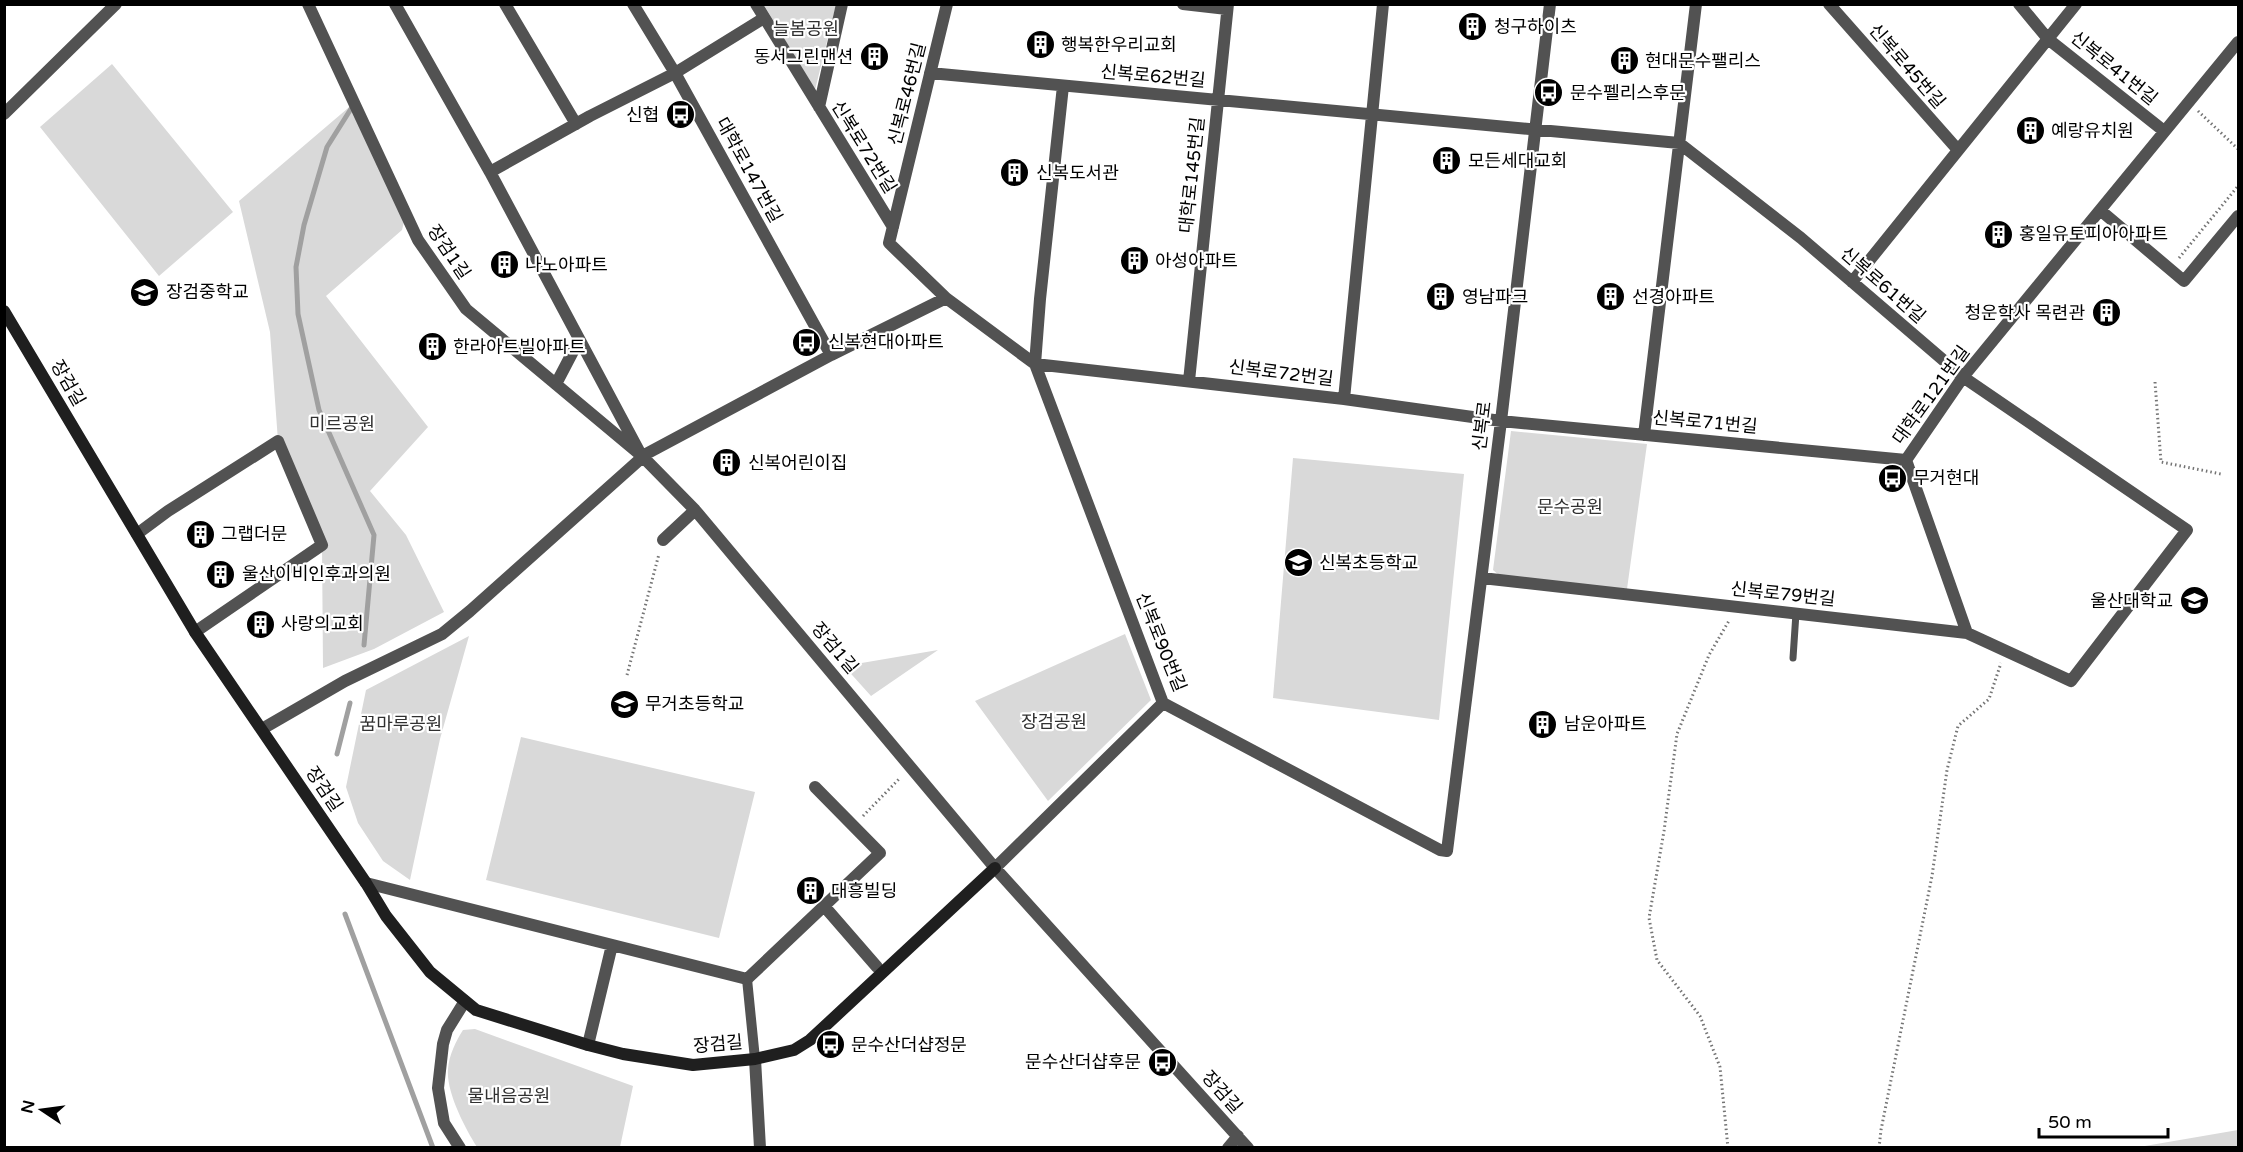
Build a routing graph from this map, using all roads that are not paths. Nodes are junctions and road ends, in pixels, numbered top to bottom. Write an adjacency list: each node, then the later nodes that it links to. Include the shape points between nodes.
1 (116, 4): 25 (street)
2 (308, 4): 44 (street, 장검1길, via 417,240 466,309)
3 (395, 4): 32 (street, 장검1길)
4 (506, 4): 27 (street)
5 (633, 4): 20 (street, 대학로147번길)
6 (756, 4): 17 (street, 신복로72번길)
7 (842, 4): 24 (street)
8 (947, 4): 21 (street, 신복로46번길)
9 (1183, 4): 16 (street, 대학로145번길)
10 (1383, 4): 26 (street)
11 (1550, 4): 28 (street, 신복로)
12 (1696, 4): 30 (street)
13 (1829, 4): 31 (street, 신복로45번길)
14 (2019, 4): 18 (street, 신복로41번길)
15 (2076, 4): 18 (street)
16 (1228, 7): 23 (street, 대학로145번길)
17 (764, 18): 20 (street); 24 (street, 신복로72번길)
18 (2048, 39): 29 (street, 신복로41번길); 31 (street)
19 (2238, 42): 29 (street, 대학로121번길)
20 (675, 73): 27 (street); 40 (street, 대학로147번길)
21 (930, 73): 22 (street, 신복로62번길); 35 (street, 신복로46번길)
22 (1063, 86): 23 (street, 신복로62번길); 41 (street)
23 (1218, 100): 26 (street, 신복로62번길); 43 (street, 대학로145번길)
24 (819, 107): 35 (street, 신복로72번길)
25 (4, 114)
26 (1372, 114): 28 (street, 신복로62번길); 45 (street, 신복로72번길)
27 (576, 124): 32 (street)
28 (1535, 129): 30 (street); 46 (street, 신복로)
29 (2164, 132): 33 (street, 대학로121번길)
30 (1679, 143): 36 (street, 신복로61번길); 47 (street)
31 (1958, 150): 36 (street)
32 (489, 172): 39 (street, 장검1길)
33 (2100, 210): 34 (street, via 2184,281); 42 (street, 대학로121번길)
34 (2238, 216)
35 (893, 227): 37 (street, 신복로72번길, via 889,243)
36 (1852, 282): 42 (street, 신복로61번길)
37 (946, 298): 40 (street); 41 (street, 신복로72번길)
38 (4, 311): 51 (main road, 장검길)
39 (579, 340): 44 (street); 48 (street, 장검1길)
40 (831, 356): 48 (street)
41 (1035, 363): 43 (street, 신복로72번길); 59 (street, 신복로90번길)
42 (1963, 377): 49 (street, 대학로121번길); 58 (street, 신복로61번길, via 2187,530)
43 (1189, 381): 45 (street, 신복로72번길)
44 (556, 384): 48 (street, 장검1길)
45 (1344, 399): 46 (street, 신복로72번길)
46 (1501, 421): 47 (street, 신복로71번길); 53 (street, 신복로)
47 (1644, 435): 49 (street, 신복로71번길)
48 (643, 457): 50 (street, 장검1길); 60 (street, via 442,634 345,681)
49 (1906, 460): 56 (street, 대학로121번길)
50 (695, 510): 52 (street); 63 (street, 장검1길)
51 (137, 534): 55 (main road, 장검길); 55 (street, via 278,441 322,545)
52 (663, 540)
53 (1482, 578): 54 (street, 신복로79번길); 62 (street, 신복로)
54 (1796, 613): 56 (street, 신복로79번길); 57 (lane)
55 (195, 632): 60 (main road, 장검길)
56 (1967, 633): 58 (street, 신복로79번길)
57 (1793, 658)
58 (2071, 681)
59 (1163, 703): 62 (street, 신복로90번길); 63 (street)
60 (262, 729): 64 (main road, 장검길)
61 (815, 787): 65 (street, via 880,853)
62 (1447, 851)
63 (995, 868): 71 (main road, 장검길, via 810,1040 794,1050); 72 (street, 장검길)
64 (366, 884): 66 (street); 69 (main road, 장검길, via 430,972)
65 (824, 906): 67 (street); 68 (street)
66 (612, 945): 68 (street); 70 (street)
67 (877, 967)
68 (747, 979): 71 (street)
69 (465, 1001): 70 (main road, 장검길, via 476,1010); 73 (street, via 447,1030 438,1088 444,1123)
70 (588, 1045): 71 (main road, 장검길, via 693,1065)
71 (755, 1059): 74 (street)
72 (1238, 1136): 75 (street); 76 (street, 장검길)
73 (460, 1148)
74 (760, 1148)
75 (1228, 1148)
76 (1248, 1148)

